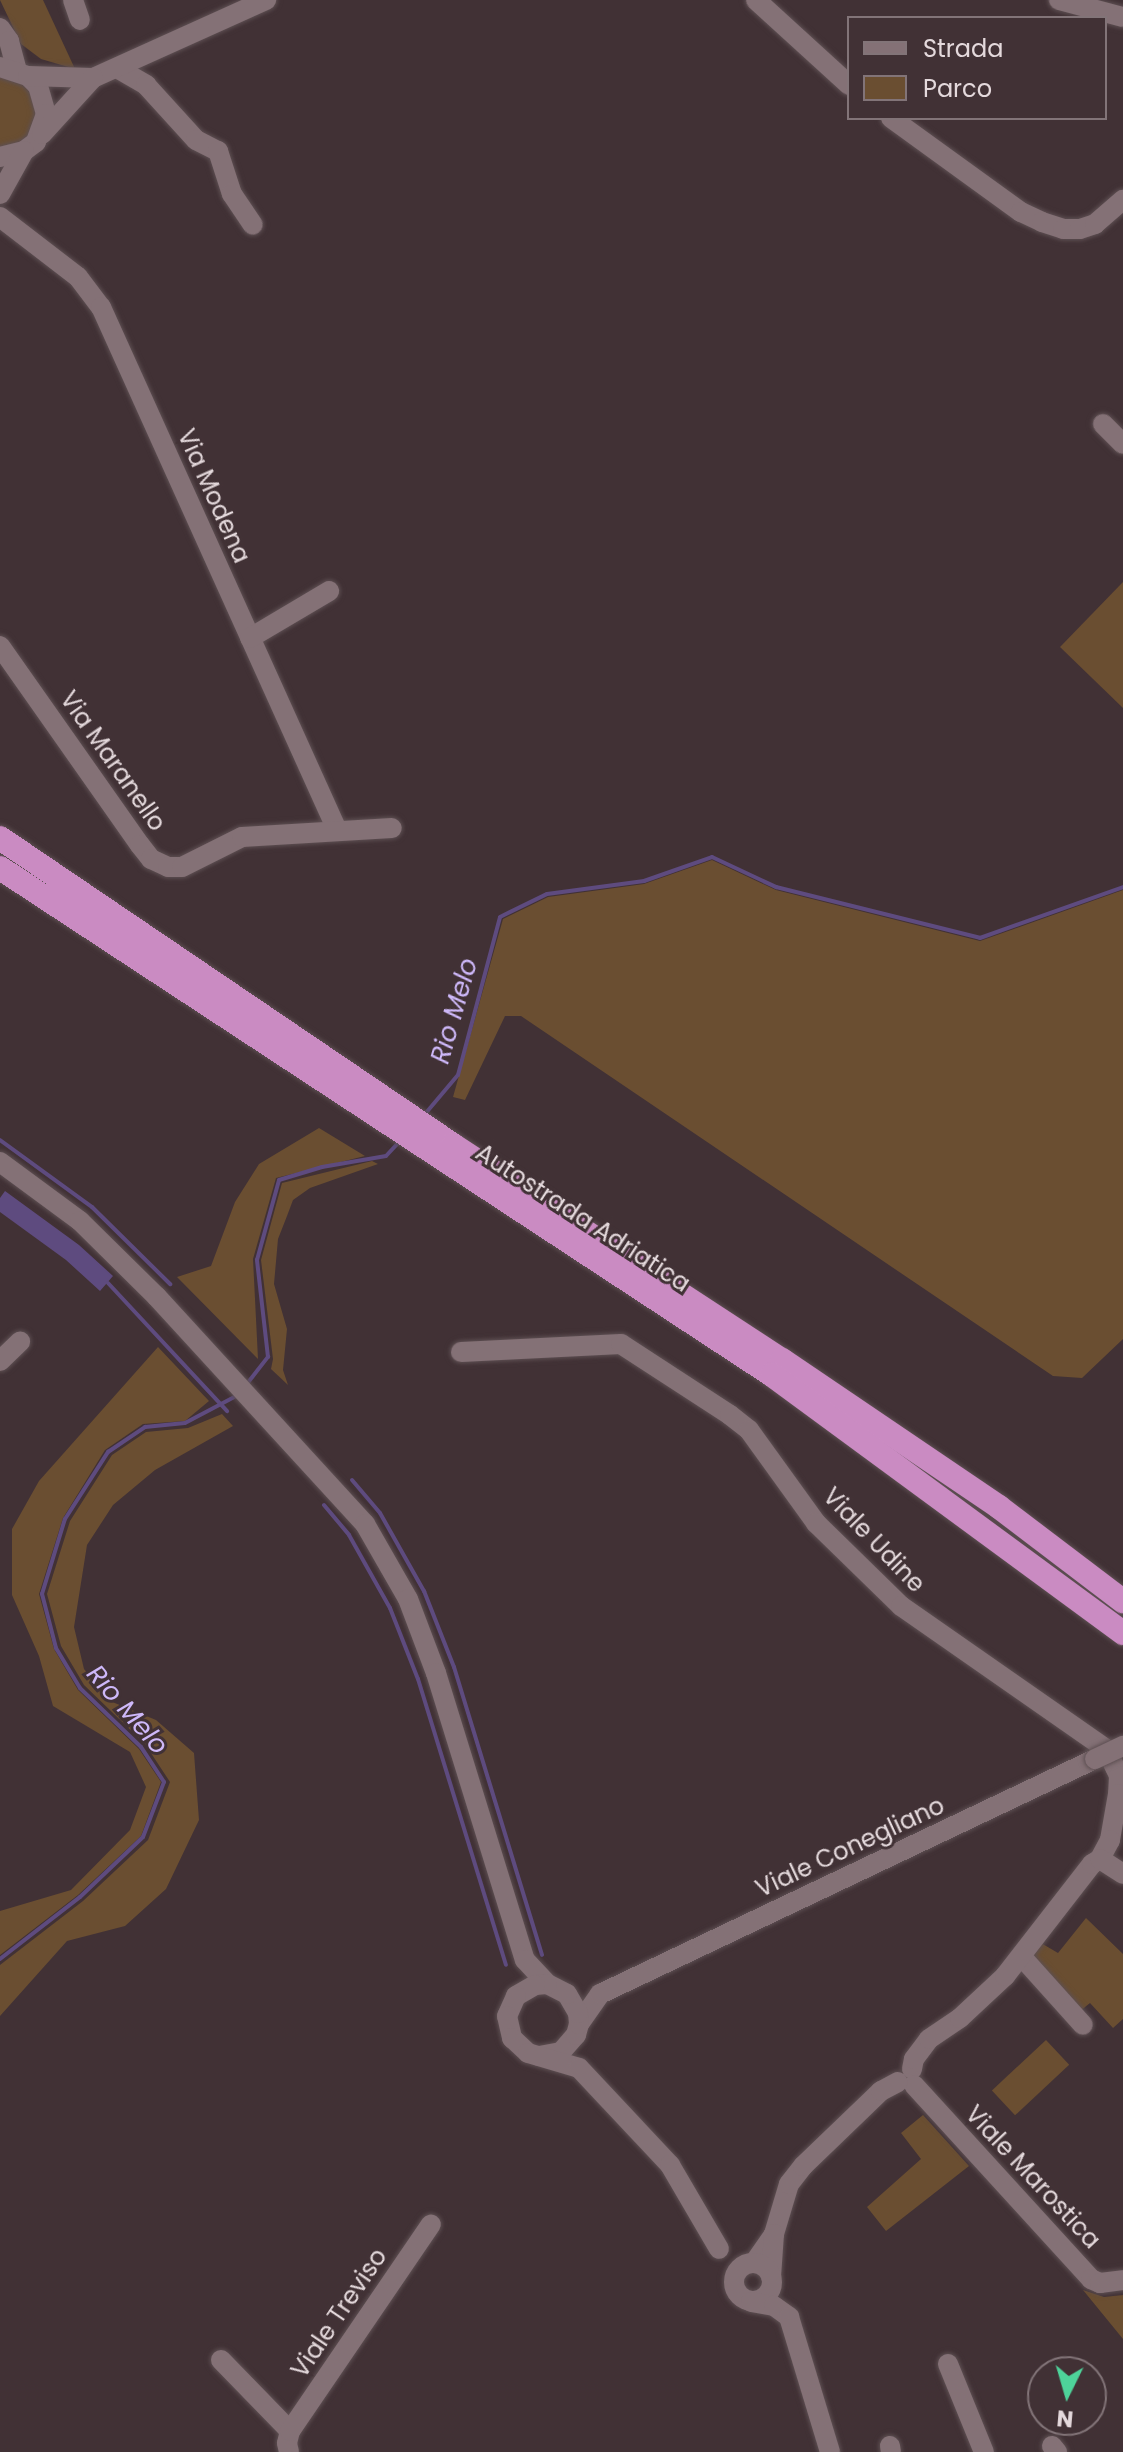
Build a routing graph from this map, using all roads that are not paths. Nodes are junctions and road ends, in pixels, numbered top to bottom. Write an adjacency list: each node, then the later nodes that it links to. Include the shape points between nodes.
1 (73, 0): 6 (street)
2 (266, 0): 8 (street)
3 (756, 0): 11 (street)
4 (1059, 0): 5 (street)
5 (1123, 17)
6 (80, 20)
7 (0, 28): 9 (street, via 9,41)
8 (117, 68): 10 (street); 18 (street, via 146,85 196,140 218,151 232,194)
9 (15, 71): 10 (street); 13 (street, via 45,100 46,114)
10 (93, 78): 13 (street)
11 (847, 83)
12 (894, 120): 16 (street, via 1042,222 1080,229 1095,224)
13 (30, 146): 14 (street); 15 (street)
14 (0, 157)
15 (0, 194)
16 (1123, 200)
17 (0, 217): 22 (street, Via Modena, via 78,277 101,307)
18 (253, 225)
19 (1103, 424): 20 (street)
20 (1123, 444)
21 (329, 591): 22 (street)
22 (250, 638): 25 (street, Via Modena)
23 (0, 646): 25 (street, Via Maranello, via 151,859 182,867 242,837)
24 (392, 828): 25 (street, Via Maranello)
25 (337, 830)
26 (0, 838): 32 (highway, Autostrada Adriatica, via 961,1481)
27 (0, 868): 33 (highway, Autostrada Adriatica, via 772,1375)
28 (0, 1162): 38 (street, via 80,1221 157,1297 365,1524 408,1599 436,1673)
29 (20, 1342): 31 (street)
30 (461, 1352): 35 (street, Viale Udine, via 621,1344 749,1430 816,1523 901,1606 1106,1749 1119,1776 1110,1840)
31 (0, 1361)
32 (1123, 1601)
33 (1123, 1633)
34 (1123, 1746): 40 (street, Viale Conegliano, bridge)
35 (1100, 1859): 36 (street); 37 (street)
36 (1123, 1874)
37 (1022, 1957): 42 (street); 46 (street, via 985,1996 929,2039)
38 (525, 1960): 39 (street); 41 (street)
39 (552, 1986): 40 (street); 41 (street, via 525,1989); 43 (street, via 574,2002)
40 (600, 1994): 43 (street, Viale Conegliano)
41 (516, 1996): 44 (street, via 507,2016 512,2038)
42 (1083, 2025)
43 (577, 2030): 44 (street, via 561,2052); 45 (street)
44 (539, 2056): 45 (street)
45 (579, 2068): 49 (street, via 670,2165)
46 (908, 2079): 48 (street, via 872,2099 803,2166 789,2184); 52 (street, Viale Marostica, via 1091,2279)
47 (431, 2224): 57 (street, Viale Treviso)
48 (774, 2234): 50 (street); 51 (street)
49 (719, 2249): 50 (street); 53 (street)
50 (751, 2264): 51 (street, via 765,2268); 53 (street, via 738,2270)
51 (771, 2277): 54 (street, via 768,2294)
52 (1123, 2280)
53 (734, 2281): 54 (street, via 740,2297)
54 (751, 2302): 58 (street, via 774,2306 789,2317)
55 (221, 2360): 57 (street, Viale Treviso)
56 (948, 2364): 59 (street)
57 (290, 2442)
58 (830, 2452)
59 (984, 2452)

